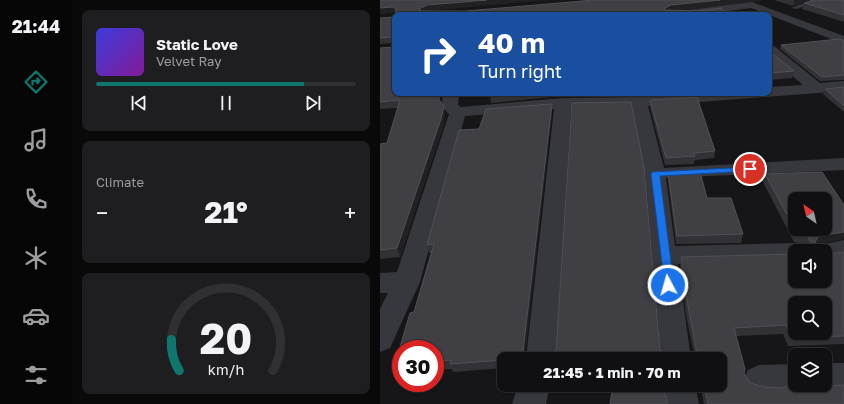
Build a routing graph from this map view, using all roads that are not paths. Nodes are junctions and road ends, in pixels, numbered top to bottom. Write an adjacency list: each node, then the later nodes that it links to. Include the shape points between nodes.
1 (818, 0): 2 (lane)
2 (795, 8)
3 (724, 12): 4 (street, via 752,5)
4 (770, 12)
5 (772, 13): 6 (street)
6 (844, 40)
7 (772, 51): 9 (street)
8 (844, 86): 9 (street)
9 (816, 88): 10 (street)
10 (772, 92)
11 (694, 96): 16 (street)
12 (588, 97): 15 (street); 16 (street)
13 (534, 99): 14 (street); 15 (street)
14 (455, 102): 23 (street)
15 (562, 102): 25 (street)
16 (639, 102): 18 (street)
17 (844, 164): 18 (street)
18 (655, 174): 22 (street)
19 (844, 249): 20 (street)
20 (832, 251)
21 (788, 252): 22 (street)
22 (665, 255): 26 (street)
23 (393, 282): 24 (street)
24 (380, 339)
25 (542, 352)
26 (675, 352)
27 (844, 377): 28 (street)
28 (832, 378)
29 (788, 379): 30 (street)
30 (759, 380)
31 (532, 392): 33 (street)
32 (680, 392): 34 (street)
33 (529, 404)
34 (682, 404)

